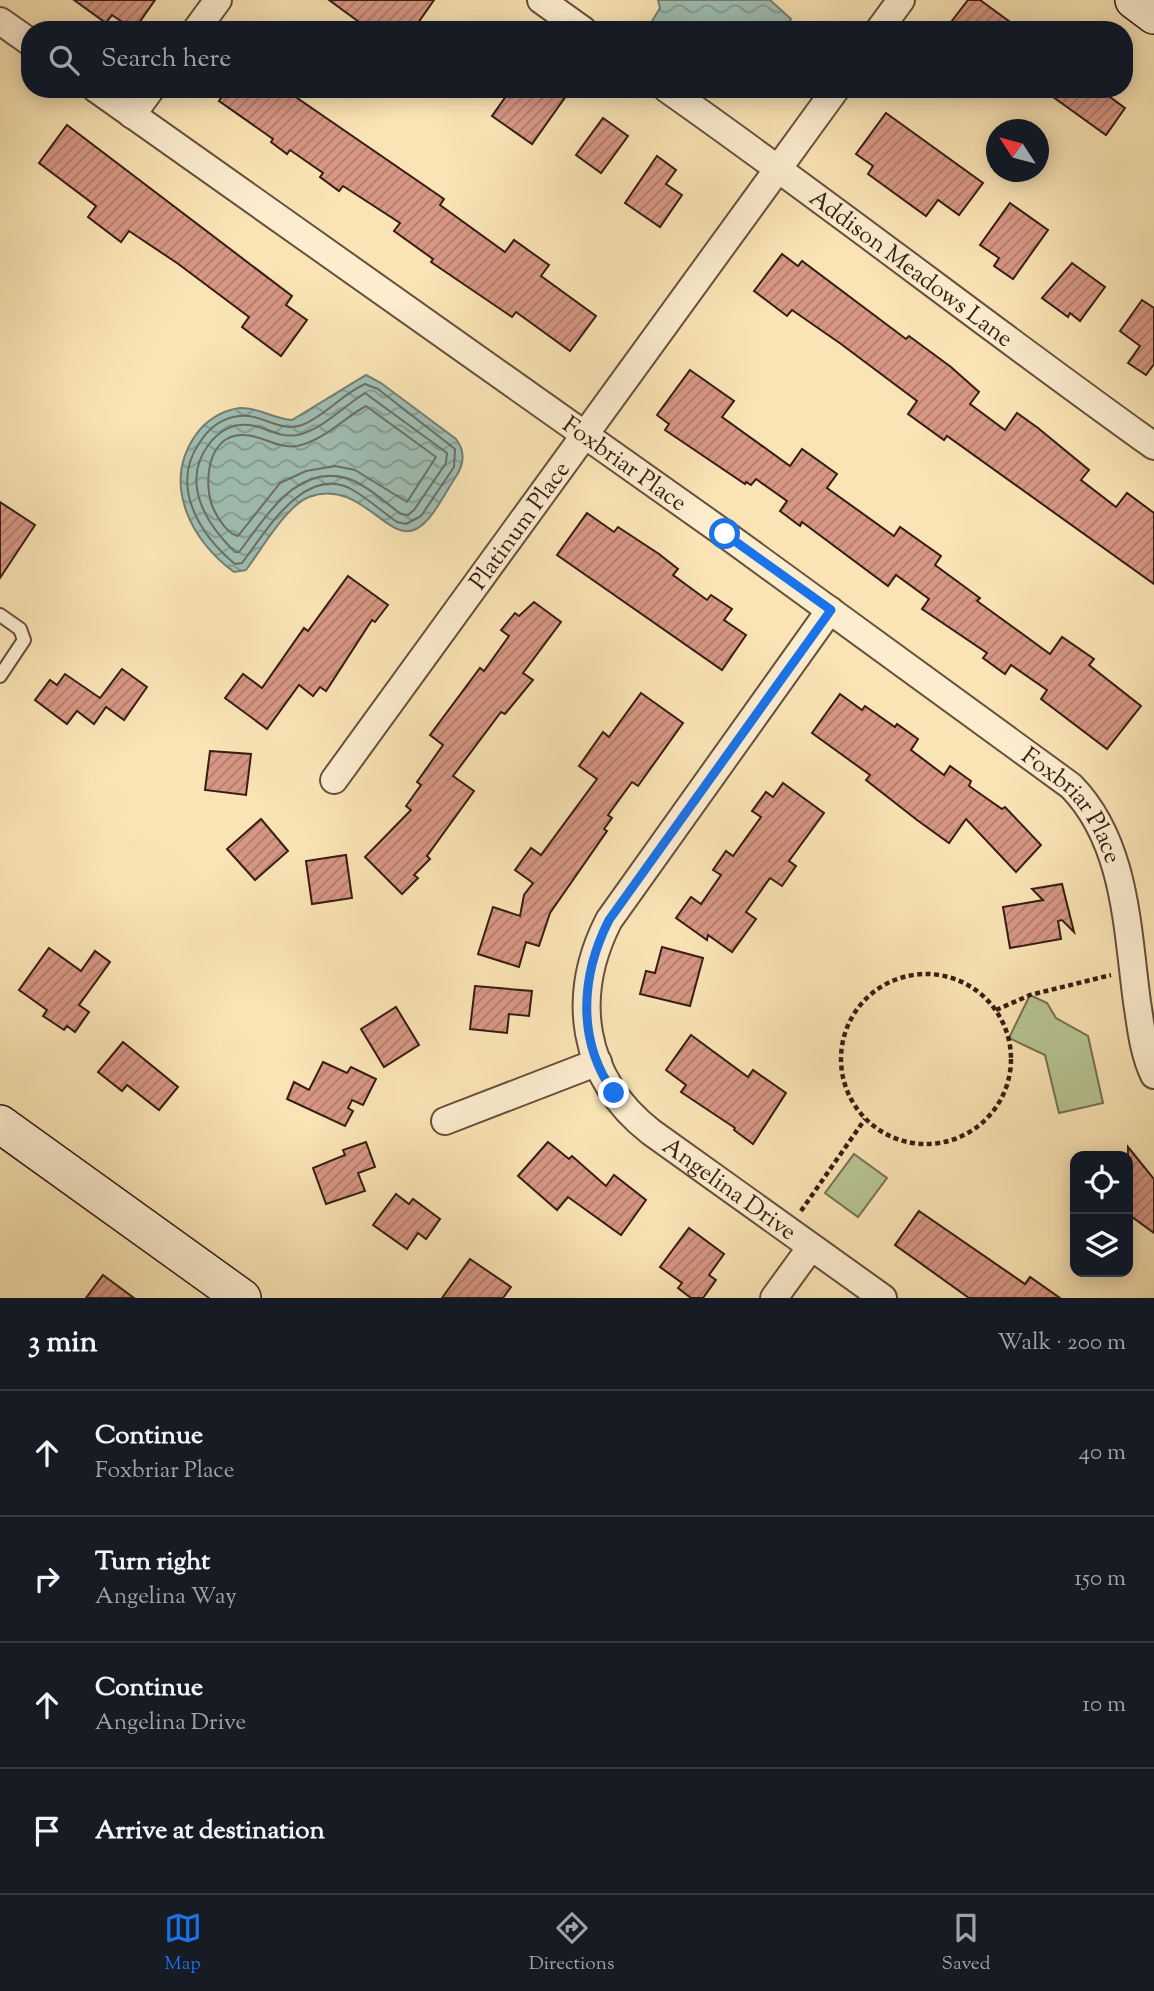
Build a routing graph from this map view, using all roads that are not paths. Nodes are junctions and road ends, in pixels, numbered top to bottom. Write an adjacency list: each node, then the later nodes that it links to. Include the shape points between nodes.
1 (218, 0): 7 (street)
2 (541, 0): 8 (street)
3 (901, 0): 9 (street)
4 (1134, 0): 5 (main road)
5 (1154, 15)
6 (0, 21): 10 (street)
7 (202, 21)
8 (570, 21)
9 (886, 21)
10 (21, 36)
11 (108, 98): 15 (street, Foxbriar Place)
12 (144, 98): 15 (street)
13 (680, 98): 16 (street, Addison Meadows Lane)
14 (830, 98): 16 (street, Platinum Place)
15 (132, 115): 17 (street, Foxbriar Place)
16 (779, 168): 17 (street, Platinum Place); 18 (street, Addison Meadows Lane)
17 (584, 435): 19 (street, Foxbriar Place); 22 (street, Platinum Place)
18 (1154, 446)
19 (831, 610): 23 (street, Foxbriar Place, via 1079,793 1112,851); 24 (street, Angelina Drive, via 605,929 594,953 586,1002)
20 (0, 615): 21 (lane, via 20,629 24,640)
21 (0, 676)
22 (334, 780)
23 (1141, 984): 25 (street, Foxbriar Place, via 1143,1044)
24 (598, 1062): 26 (street); 28 (street, Angelina Drive, via 618,1099 644,1126)
25 (1154, 1075)
26 (445, 1121)
27 (0, 1124): 29 (main road)
28 (811, 1247): 30 (street); 31 (street, Angelina Drive)
29 (242, 1298)
30 (774, 1298)
31 (883, 1298)

